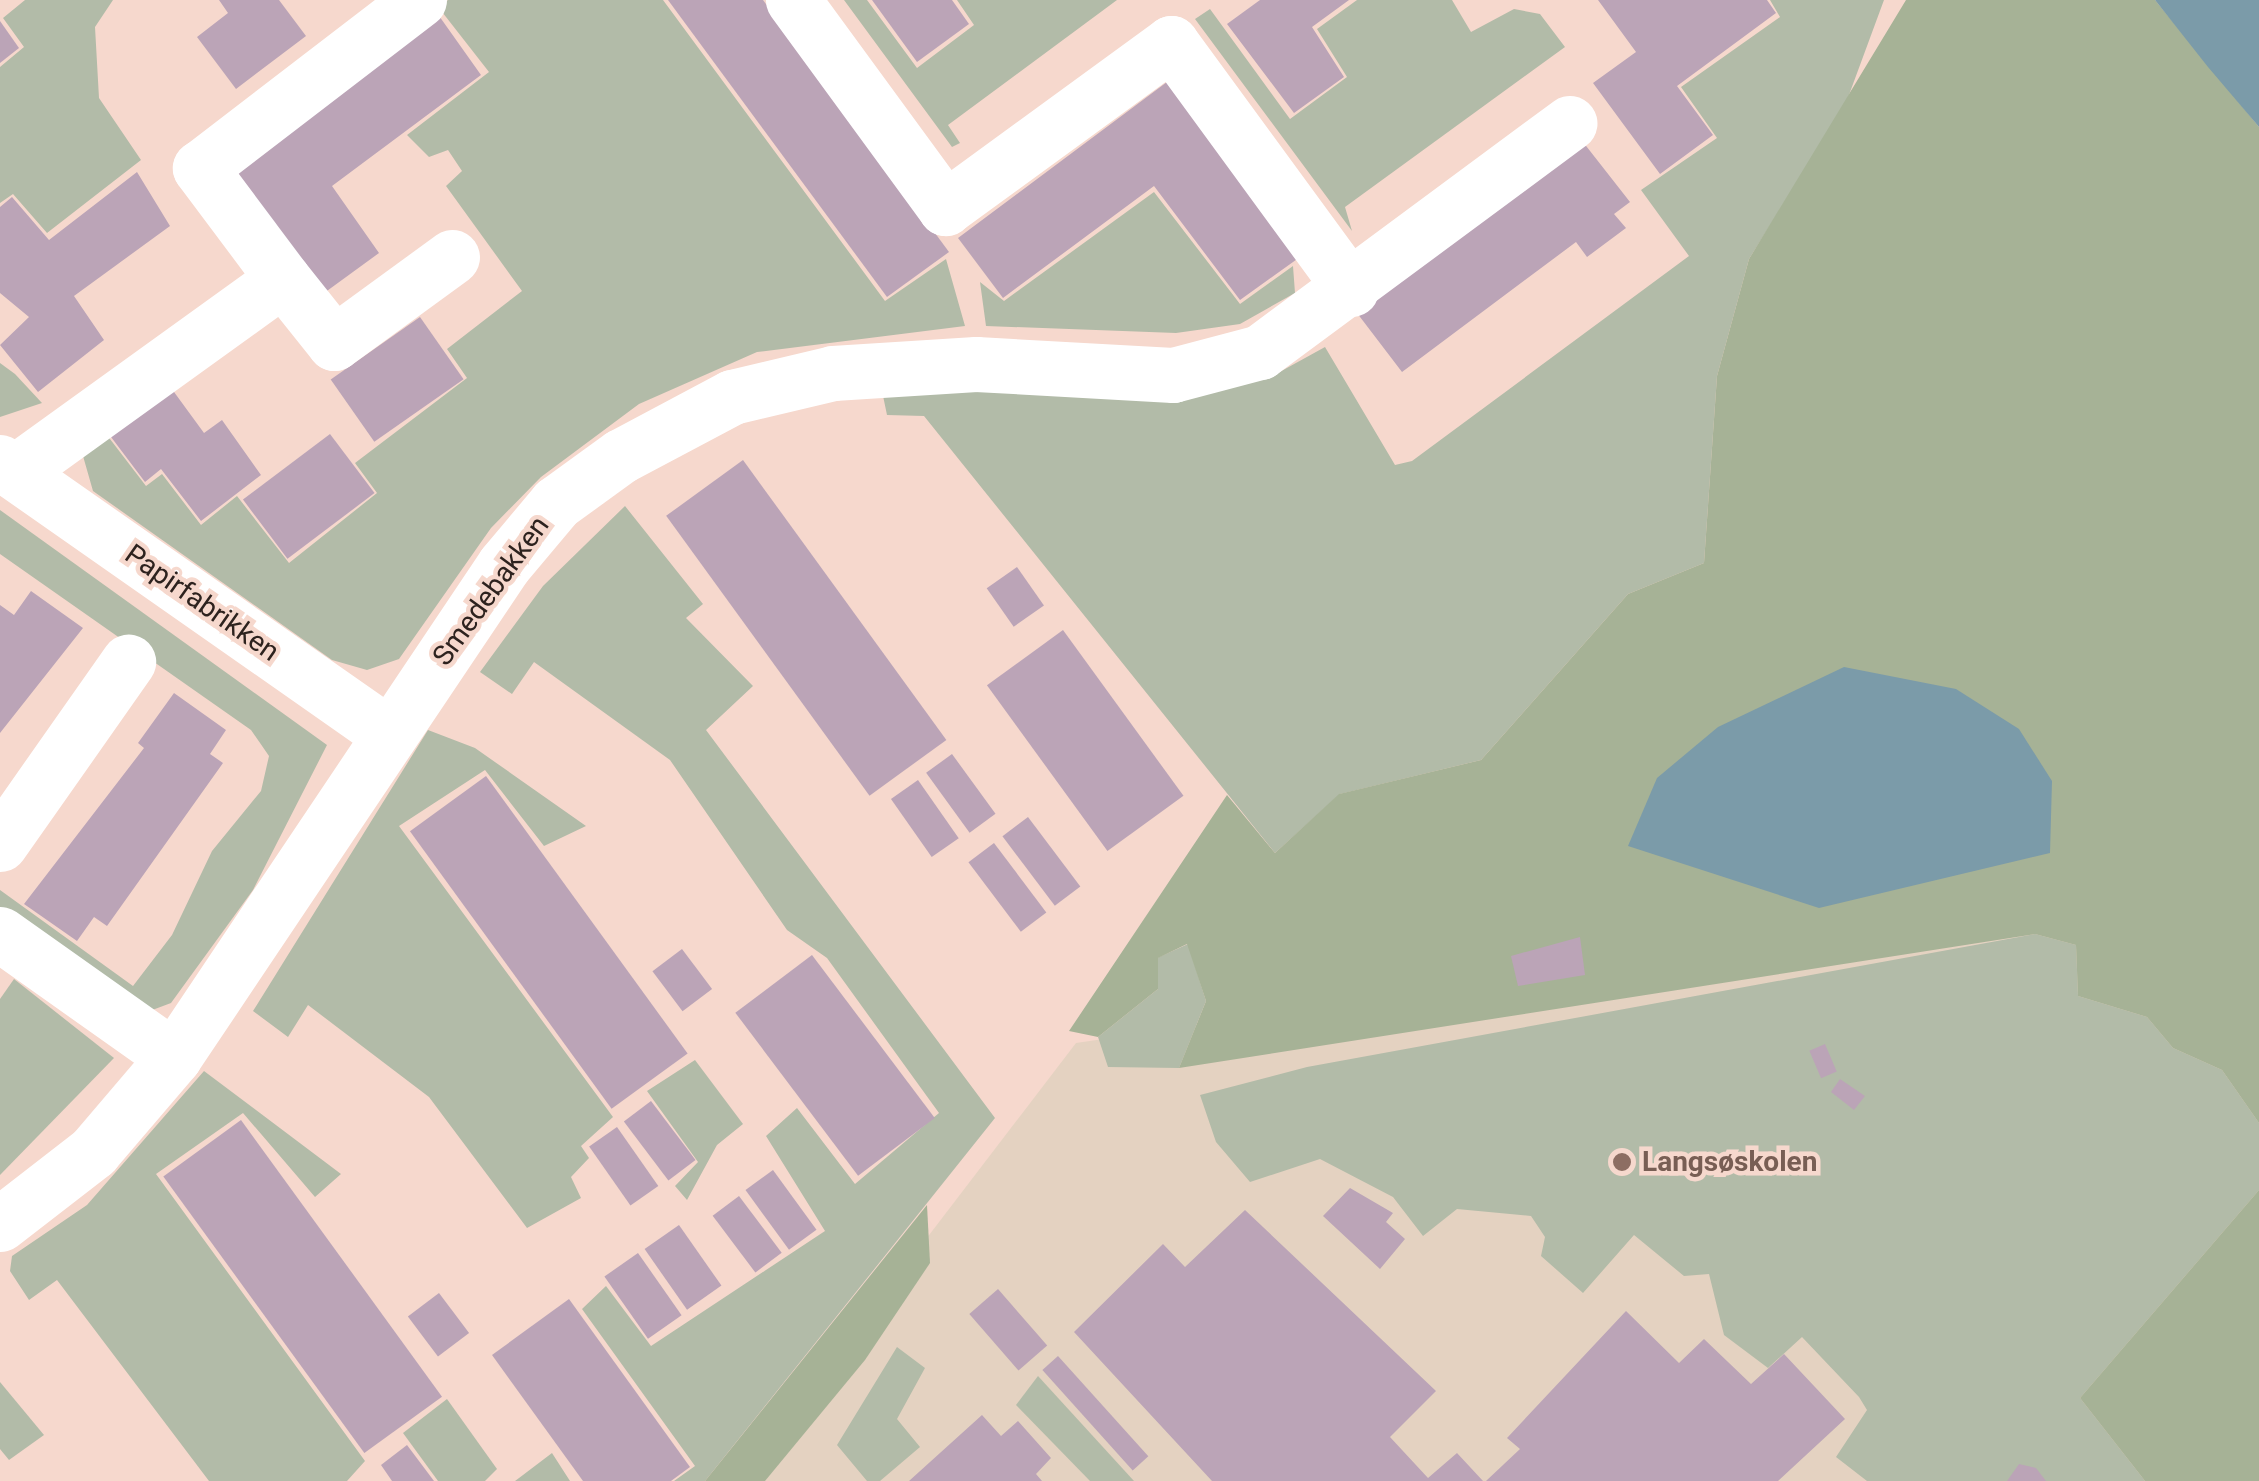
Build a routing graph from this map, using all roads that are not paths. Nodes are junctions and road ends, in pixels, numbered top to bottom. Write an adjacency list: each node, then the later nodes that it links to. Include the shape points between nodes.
1 (419, 0): 5 (street, via 200,168)
2 (793, 0): 6 (street, via 944,208 1172,43)
3 (1570, 124): 6 (street, Smedebakken)
4 (452, 256): 5 (street, via 334,343)
5 (283, 279): 7 (street, Papirfabrikken)
6 (1337, 300): 9 (street, Smedebakken, via 1260,352 1174,375 976,364 833,372 732,398 621,456 556,503)
7 (7, 467): 9 (street, Papirfabrikken)
8 (128, 662): 10 (street)
9 (388, 734): 12 (street, Smedebakken)
10 (0, 844)
11 (0, 934): 12 (street)
12 (174, 1057): 13 (street, Smedebakken, via 93,1152)
13 (0, 1224)

